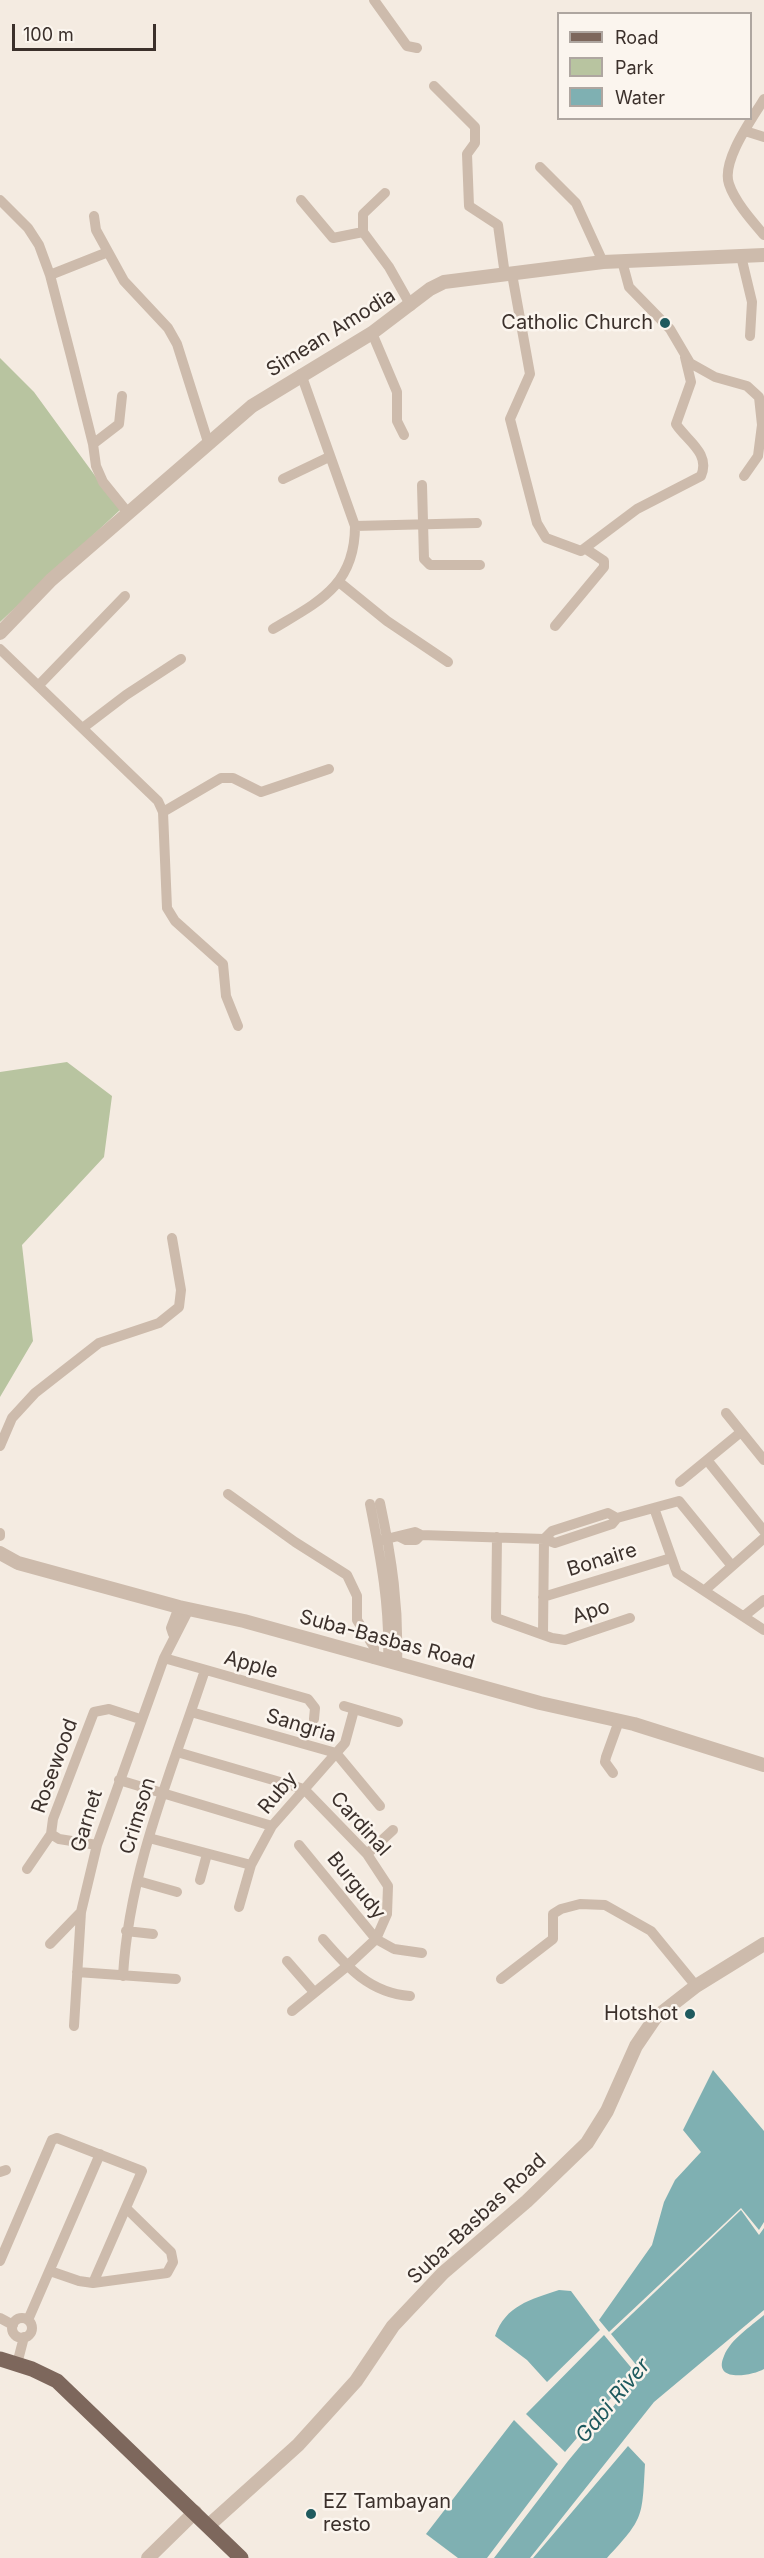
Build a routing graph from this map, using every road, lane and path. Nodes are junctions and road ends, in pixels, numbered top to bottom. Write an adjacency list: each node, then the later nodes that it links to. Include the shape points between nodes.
1 (374, 0): 2 (street, via 407,46)
2 (417, 48)
3 (434, 86): 22 (street, via 475,127 475,143 467,154 469,206 498,225)
4 (764, 99): 5 (street)
5 (752, 119)
6 (752, 120): 7 (street)
7 (745, 131): 8 (street); 15 (street, via 732,156 729,184)
8 (764, 137)
9 (540, 167): 20 (street, via 576,202)
10 (385, 193): 14 (street, via 363,214)
11 (0, 200): 21 (street, via 28,228)
12 (301, 200): 14 (street, via 333,238)
13 (94, 216): 16 (street, via 96,230)
14 (363, 232): 23 (street)
15 (764, 235)
16 (108, 252): 21 (street); 30 (street, via 123,281 168,328 177,344)
17 (764, 255): 18 (street, Simean Amodia)
18 (741, 256): 19 (street, Simean Amodia); 25 (street, via 752,302)
19 (622, 261): 20 (street, Simean Amodia); 26 (street, via 629,287 670,329)
20 (603, 262): 22 (street, Simean Amodia)
21 (50, 274): 31 (street)
22 (509, 274): 23 (street, Simean Amodia, via 444,282); 40 (street, via 530,374 510,419 530,501 546,538 577,551)
23 (411, 306): 24 (street, Simean Amodia)
24 (372, 333): 27 (street, Simean Amodia); 29 (street, via 397,392 397,421)
25 (750, 336)
26 (685, 357): 33 (street, via 702,371 747,386 759,398 759,456); 40 (street, via 691,382 676,424 699,451 702,474 637,509)
27 (301, 374): 30 (street, Simean Amodia, via 252,406); 32 (street)
28 (122, 396): 31 (street, via 119,424)
29 (404, 435)
30 (208, 442): 36 (street, Simean Amodia)
31 (93, 444): 36 (street, via 103,482)
32 (329, 457): 34 (street); 39 (street)
33 (744, 476)
34 (283, 479)
35 (422, 485): 37 (street)
36 (128, 513): 46 (street, Simean Amodia, via 51,580)
37 (422, 523): 38 (street); 39 (street); 41 (street, via 422,554 430,565)
38 (477, 523)
39 (356, 526): 42 (street, via 354,554)
40 (586, 549): 44 (street, via 604,561 604,567)
41 (480, 565)
42 (339, 582): 45 (street, via 327,596); 49 (street, via 387,621)
43 (125, 596): 50 (street)
44 (555, 626)
45 (273, 629)
46 (0, 633)
47 (0, 649): 50 (street)
48 (181, 659): 51 (street)
49 (448, 662)
50 (39, 685): 51 (street)
51 (84, 727): 53 (street, via 158,801)
52 (329, 769): 53 (street, via 261,792 233,778 221,778)
53 (163, 812): 54 (street, via 166,908 174,921 223,964 226,996)
54 (238, 1026)
55 (172, 1238): 58 (street, via 181,1290 179,1307 159,1323 99,1343 35,1393 12,1418)
56 (726, 1413): 57 (street)
57 (741, 1432): 59 (street); 60 (street)
58 (0, 1446)
59 (707, 1460): 61 (street); 65 (street)
60 (764, 1460)
61 (680, 1482)
62 (228, 1494): 82 (street, via 347,1575 357,1596 357,1620)
63 (375, 1504): 69 (street)
64 (654, 1508): 67 (street, via 555,1543); 71 (street); 72 (street, via 679,1501)
65 (764, 1531)
66 (497, 1537): 67 (street); 69 (street, via 421,1535 416,1540); 80 (street, Apo, via 496,1618)
67 (544, 1539): 74 (street)
68 (764, 1539): 72 (street)
69 (383, 1540): 82 (street, via 399,1618)
70 (0, 1553): 76 (street, Suba-Basbas Road, via 18,1563)
71 (671, 1558): 73 (street, via 677,1574); 74 (street, Bonaire)
72 (732, 1566): 73 (street)
73 (705, 1590): 77 (street)
74 (543, 1597): 80 (street)
75 (764, 1600): 77 (street)
76 (184, 1608): 81 (street, Garnet, via 179,1630 173,1634); 82 (street, Suba-Basbas Road)
77 (744, 1616): 79 (street)
78 (630, 1618): 80 (street, Apo, via 565,1640)
79 (764, 1630)
80 (543, 1634)
81 (164, 1658): 83 (street, Apple); 85 (street, Garnet)
82 (386, 1662): 87 (street, Suba-Basbas Road)
83 (205, 1670): 84 (street, Crimson); 86 (street, Apple, via 308,1699 315,1708)
84 (191, 1712): 89 (street, Crimson); 90 (street, Sangria)
85 (140, 1719): 93 (street, Garnet); 99 (street, Rosewood, via 109,1709 94,1712 53,1819)
86 (314, 1719)
87 (619, 1721): 91 (street, Suba-Basbas Road); 92 (street, via 605,1762)
88 (398, 1722): 90 (street, Ruby, via 349,1708 345,1743)
89 (177, 1752): 94 (street, Cardinal); 95 (street, Crimson)
90 (336, 1753): 94 (street, Ruby); 96 (street, Sangria)
91 (764, 1765)
92 (613, 1773)
93 (119, 1780): 95 (street); 101 (street, Garnet)
94 (304, 1790): 97 (street, Ruby); 104 (street, Cardinal)
95 (162, 1794): 97 (street); 100 (street, Crimson)
96 (380, 1806)
97 (272, 1826): 105 (street, Ruby)
98 (393, 1830): 104 (street)
99 (51, 1834): 101 (street, Rosewood, via 59,1839); 106 (street)
100 (148, 1838): 103 (street); 108 (street, Crimson)
101 (97, 1845): 111 (street, Garnet)
102 (299, 1845): 115 (street, Burgudy)
103 (207, 1854): 105 (street); 107 (street)
104 (367, 1854): 115 (street, Cardinal, via 388,1886 387,1914)
105 (251, 1865): 110 (street, Ruby)
106 (27, 1869)
107 (200, 1880)
108 (138, 1881): 109 (street); 112 (street, Crimson)
109 (177, 1892)
110 (239, 1906)
111 (81, 1912): 116 (street); 121 (street, Garnet)
112 (126, 1931): 113 (street); 122 (street, Crimson)
113 (153, 1934)
114 (323, 1939): 120 (street)
115 (376, 1939): 118 (street, Burgudy, via 393,1948); 120 (street, Cardinal)
116 (50, 1944)
117 (764, 1944): 125 (street, Suba-Basbas Road)
118 (422, 1953)
119 (286, 1961): 126 (street)
120 (346, 1967): 126 (street, Cardinal); 127 (street, via 370,1985)
121 (77, 1972): 122 (street); 129 (street, Garnet)
122 (123, 1976): 123 (street)
123 (176, 1979)
124 (501, 1979): 125 (street, via 553,1939 553,1914 595,1903 651,1931)
125 (696, 1986): 141 (street, Suba-Basbas Road, via 647,2028 587,2143 443,2273 393,2326 356,2381 298,2445)
126 (314, 1992): 128 (street, Cardinal)
127 (410, 1996)
128 (292, 2011)
129 (74, 2026)
130 (100, 2154): 131 (street, via 142,2171); 132 (street, via 54,2139); 133 (street)
131 (127, 2209): 134 (street); 134 (street, via 171,2252 171,2268 160,2276)
132 (0, 2261)
133 (50, 2271): 134 (street); 136 (street)
134 (93, 2283)
135 (0, 2318): 137 (street)
136 (28, 2320): 137 (street, via 19,2319); 138 (street, via 31,2331)
137 (13, 2325): 138 (street)
138 (21, 2337): 139 (street)
139 (9, 2362): 140 (main road, via 57,2381)
140 (195, 2512): 141 (main road); 142 (street)
141 (208, 2526): 143 (main road)
142 (148, 2558)
143 (241, 2558)

